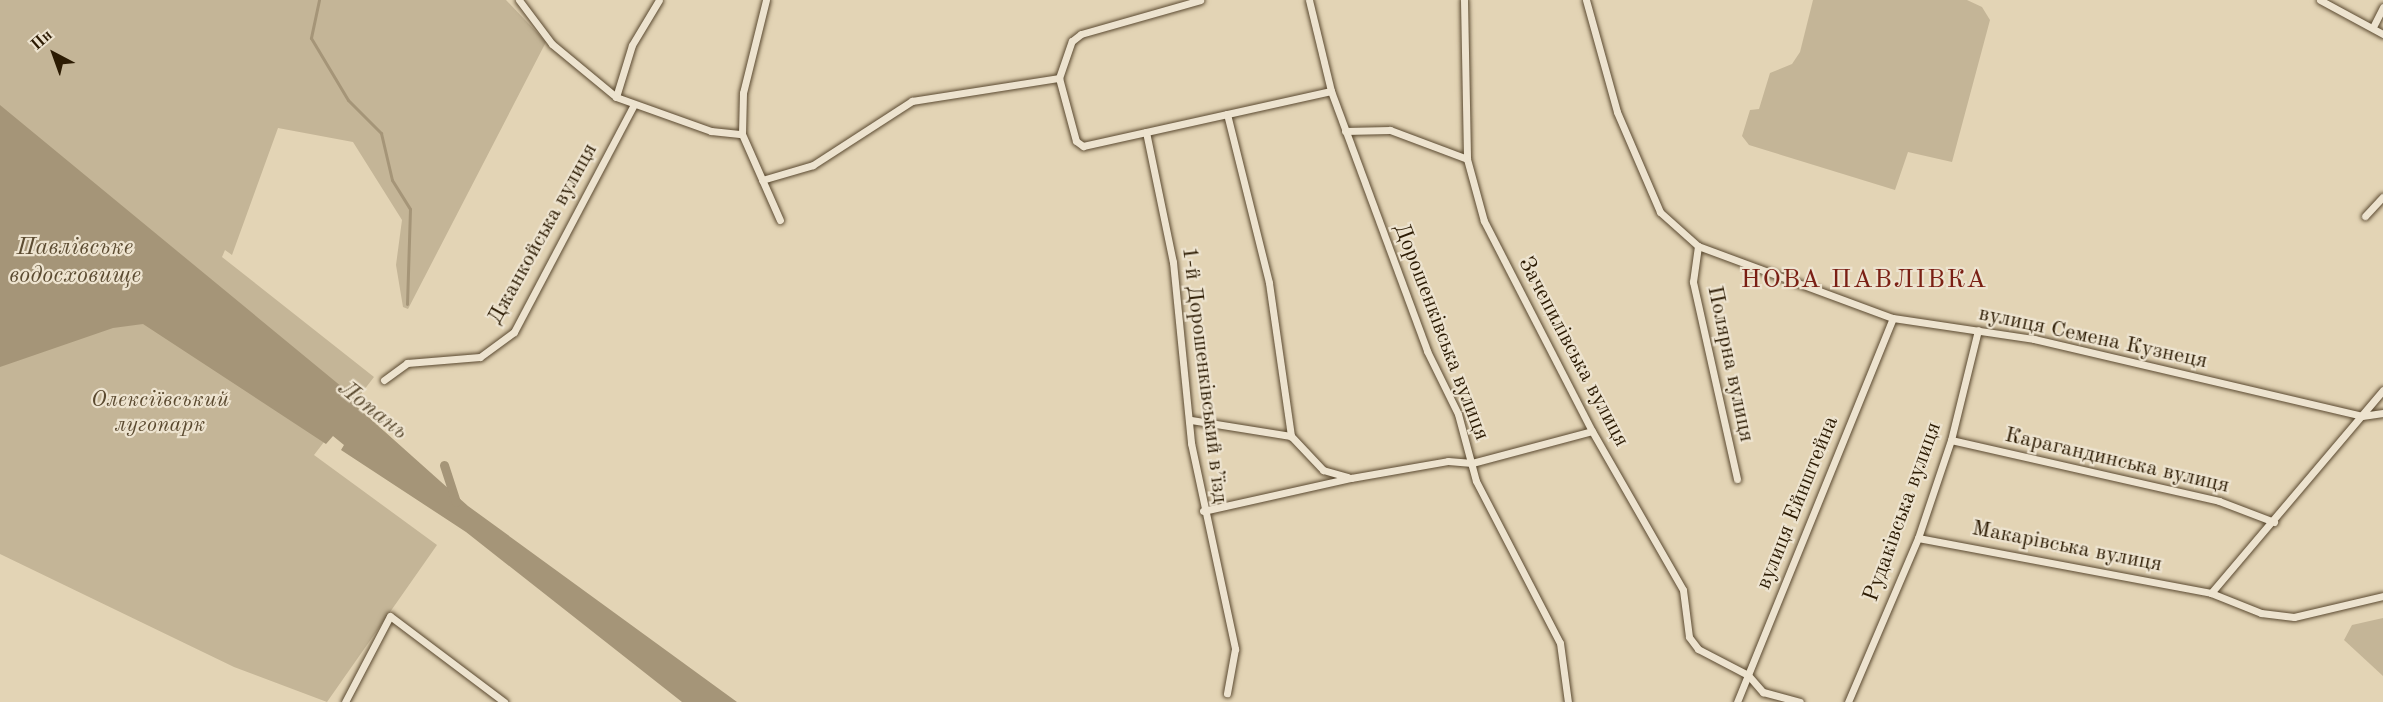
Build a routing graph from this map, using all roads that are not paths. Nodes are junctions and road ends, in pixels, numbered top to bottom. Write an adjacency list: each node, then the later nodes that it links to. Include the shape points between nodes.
1 (519, 0): 14 (street, via 552,44)
2 (659, 0): 14 (street, via 632,45)
3 (766, 0): 19 (street, via 743,93)
4 (1200, 0): 12 (street, via 1081,34 1072,41)
5 (1309, 0): 13 (street, Дорошенківська вулиця)
6 (1464, 0): 20 (street, Зачепилівська вулиця)
7 (1586, 0): 25 (street, via 1617,112 1660,212)
8 (2320, 0): 10 (street)
9 (2383, 7): 10 (street)
10 (2374, 25): 11 (street)
11 (2383, 34)
12 (1059, 78): 18 (street, via 1077,141 1083,146); 21 (street, via 912,101 813,165)
13 (1331, 91): 16 (street); 17 (street, Дорошенківська вулиця)
14 (616, 97): 15 (street)
15 (633, 106): 19 (street, via 711,131); 28 (street, Джанкойська вулиця, via 514,332 480,357 396,368)
16 (1227, 114): 18 (street); 34 (street, via 1269,283)
17 (1345, 131): 20 (street, via 1390,130); 36 (street, Дорошенківська вулиця, via 1427,351 1458,414)
18 (1146, 132): 32 (street, 1-й Дорошенківський в’їзд, via 1173,262)
19 (742, 134): 21 (street)
20 (1467, 159): 33 (street, Зачепилівська вулиця, via 1484,222)
21 (762, 180): 24 (street)
22 (2383, 197): 23 (street)
23 (2364, 216)
24 (780, 220)
25 (1698, 246): 26 (street, вулиця Семена Кузнеця); 38 (street, Полярна вулиця, via 1693,282)
26 (1893, 318): 27 (street, вулиця Семена Кузнеця); 44 (street, вулиця Ейнштейна)
27 (1978, 330): 31 (street, вулиця Семена Кузнеця); 35 (street, Рудаківська вулиця)
28 (384, 380)
29 (2383, 390): 31 (street)
30 (2383, 414): 31 (street, вулиця Семена Кузнеця)
31 (2361, 416): 40 (street)
32 (1191, 420): 34 (street); 39 (street, 1-й Дорошенківський в’їзд)
33 (1592, 431): 36 (street); 44 (street, Зачепилівська вулиця, via 1683,590 1689,637 1698,649)
34 (1291, 436): 37 (street, via 1323,470)
35 (1951, 440): 40 (street, Карагандинська вулиця, via 2219,501); 41 (street, Рудаківська вулиця)
36 (1472, 463): 37 (street, via 1448,461); 48 (street, Дорошенківська вулиця, via 1560,643)
37 (1351, 478): 39 (street)
38 (1737, 479)
39 (1203, 510): 45 (street, 1-й Дорошенківський в’їзд, via 1235,649)
40 (2274, 522): 42 (street)
41 (1918, 538): 42 (street, Макарівська вулиця); 51 (street, Рудаківська вулиця)
42 (2211, 593): 43 (street, Макарівська вулиця, via 2260,613 2294,617)
43 (2383, 596)
44 (1748, 675): 49 (street, вулиця Ейнштейна); 50 (street, Зачепилівська вулиця, via 1763,692)
45 (1227, 693)
46 (349, 701): 47 (street, via 390,616)
47 (504, 702)
48 (1568, 702)
49 (1737, 702)
50 (1800, 702)
51 (1848, 702)

